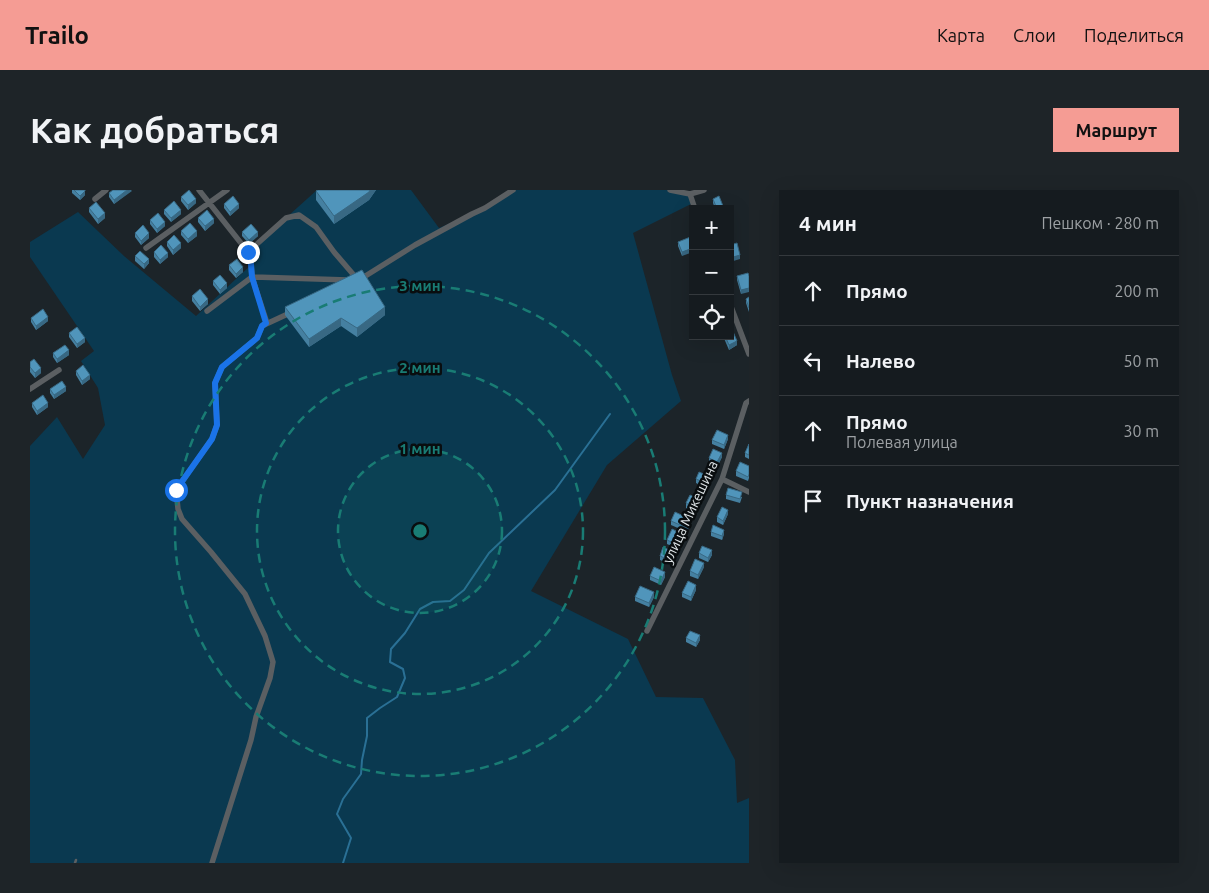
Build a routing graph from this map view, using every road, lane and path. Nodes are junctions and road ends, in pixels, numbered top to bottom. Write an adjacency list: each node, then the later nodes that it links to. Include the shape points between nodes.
1 (106, 190): 8 (street)
2 (198, 190): 9 (street)
3 (227, 190): 9 (street)
4 (513, 190): 14 (street)
5 (670, 190): 7 (street)
6 (704, 190): 7 (street)
7 (690, 194): 10 (street)
8 (95, 199)
9 (209, 204): 11 (street); 12 (street)
10 (694, 205)
11 (146, 248)
12 (248, 252): 13 (street); 14 (street, via 286,218 299,216 316,227)
13 (252, 277): 14 (street); 17 (street); 19 (street, via 266,323)
14 (358, 280): 15 (street)
15 (342, 288)
16 (301, 308): 19 (street)
17 (207, 310)
18 (734, 315): 20 (street)
19 (262, 326): 27 (street, via 257,338 222,367 215,383 217,425 212,439 176,490 182,520 245,594 265,636 273,662)
20 (749, 354)
21 (59, 370): 22 (street)
22 (31, 387)
23 (749, 401): 24 (street, улица Микешина)
24 (722, 479): 25 (street); 26 (street, улица Микешина)
25 (749, 492)
26 (647, 631)
27 (212, 863)

